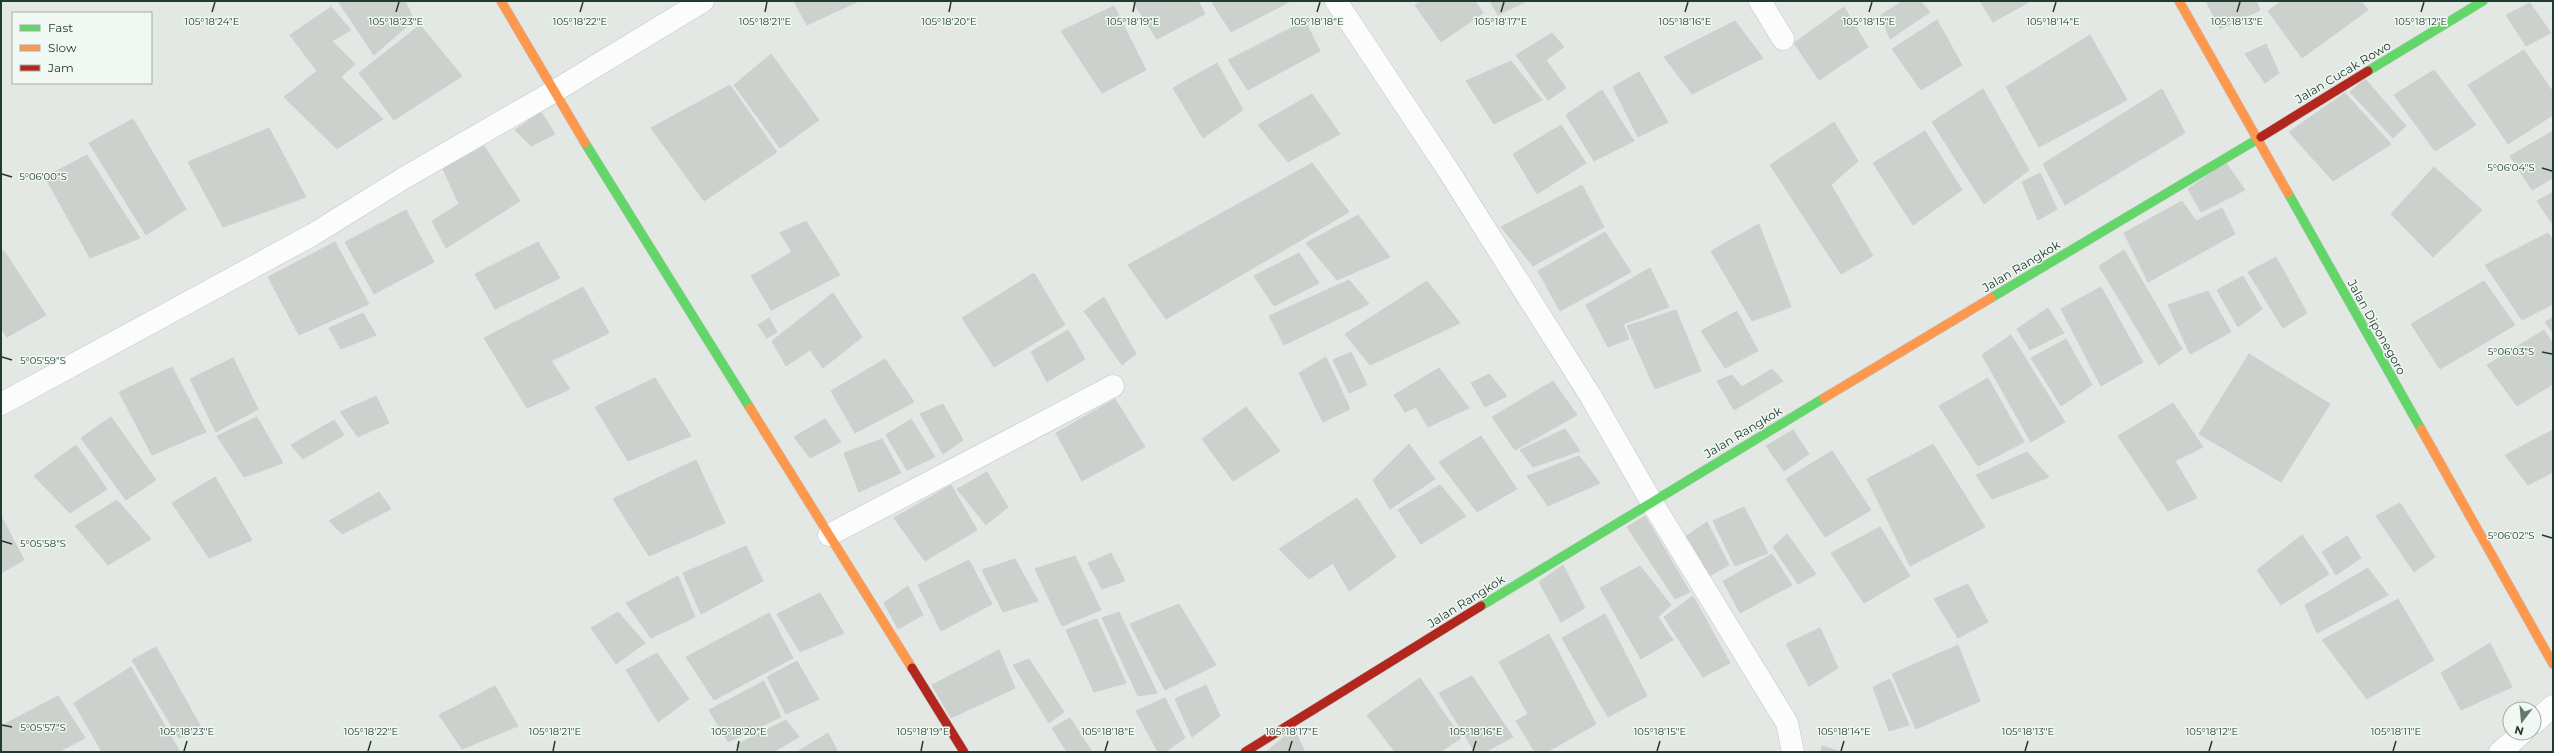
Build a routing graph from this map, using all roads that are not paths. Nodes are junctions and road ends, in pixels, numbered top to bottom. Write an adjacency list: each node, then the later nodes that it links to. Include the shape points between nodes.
1 (501, 1): 8 (street)
2 (703, 1): 8 (street)
3 (1336, 1): 12 (street, via 1448,170 1590,395)
4 (1760, 1): 7 (street)
5 (2179, 1): 9 (street, Jalan Diponegoro)
6 (2482, 1): 9 (street, Jalan Cucak Rowo)
7 (1783, 39)
8 (553, 92): 11 (street, via 404,178 312,235); 13 (street)
9 (2257, 139): 12 (street, Jalan Rangkok); 14 (street, Jalan Diponegoro)
10 (1113, 386): 13 (street)
11 (1, 404)
12 (1651, 501): 19 (street, Jalan Rangkok); 20 (street, via 1787,723)
13 (830, 535): 18 (street)
14 (2553, 664)
15 (2553, 706): 16 (street)
16 (2542, 716)
17 (2513, 741): 21 (street)
18 (964, 752)
19 (1245, 752)
20 (1793, 752)
21 (2500, 752)

